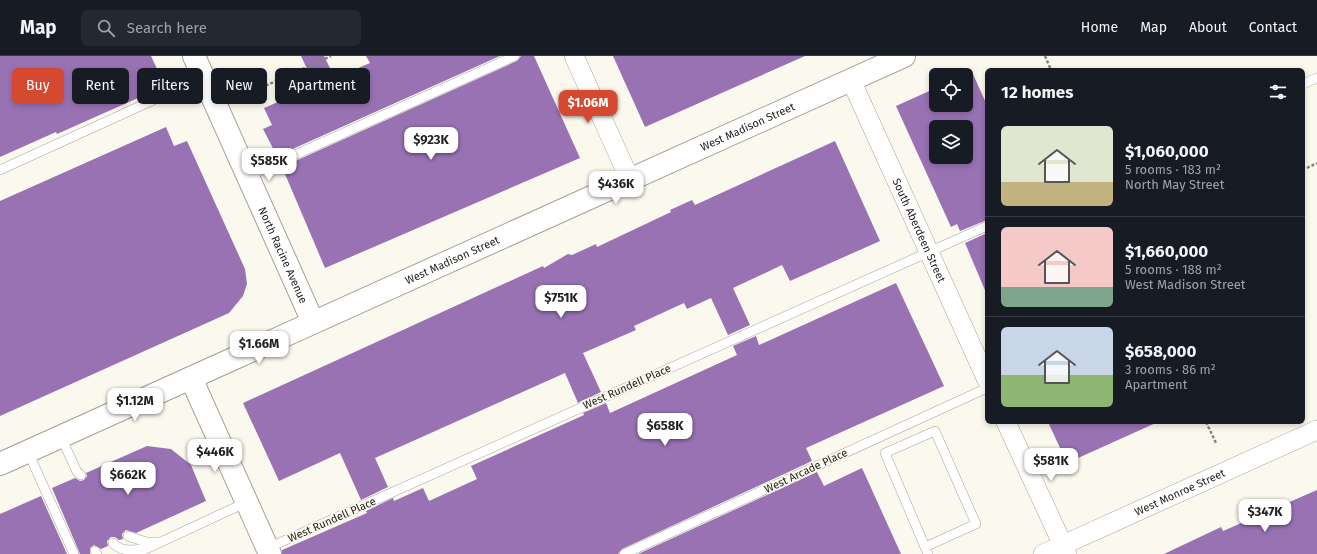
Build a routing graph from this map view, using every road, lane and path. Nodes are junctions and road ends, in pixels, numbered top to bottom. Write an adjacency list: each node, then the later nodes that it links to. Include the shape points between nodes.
1 (194, 56): 8 (main road, North Racine Avenue)
2 (332, 56): 12 (path)
3 (515, 56): 16 (lane)
4 (574, 56): 17 (street)
5 (904, 56): 10 (main road, West Madison Street)
6 (1045, 56): 7 (path)
7 (1050, 68)
8 (204, 77): 15 (lane); 16 (main road, North Racine Avenue)
9 (1317, 78): 11 (lane)
10 (851, 80): 17 (main road, West Madison Street); 19 (street, South Aberdeen Street)
11 (1305, 83)
12 (267, 85)
13 (1317, 163): 14 (path)
14 (1306, 168)
15 (0, 170)
16 (248, 176): 20 (main road, North Racine Avenue)
17 (630, 180): 20 (main road, West Madison Street)
18 (985, 227): 19 (lane, West Rundell Place)
19 (929, 252): 21 (street, South Aberdeen Street); 38 (lane, West Rundell Place)
20 (313, 322): 22 (main road, West Madison Street)
21 (985, 376)
22 (191, 378): 27 (main road, West Madison Street); 32 (main road)
23 (985, 389): 42 (lane, West Arcade Place)
24 (1007, 424): 37 (street)
25 (1207, 424): 28 (path)
26 (1317, 430): 37 (street, West Monroe Street)
27 (61, 437): 29 (main road, West Madison Street); 31 (lane)
28 (1216, 442)
29 (28, 452): 30 (main road, West Madison Street); 40 (lane)
30 (0, 464)
31 (78, 475)
32 (247, 502): 34 (lane); 38 (main road)
33 (128, 536): 34 (lane, via 146,542)
34 (161, 542): 36 (lane)
35 (113, 543): 36 (lane, via 130,551)
36 (147, 549): 41 (lane)
37 (1065, 550): 43 (street, West Monroe Street)
38 (269, 551)
39 (926, 551): 39 (lane, via 885,453 935,431 976,524)
40 (74, 554)
41 (135, 554)
42 (624, 554)
43 (1043, 554)

